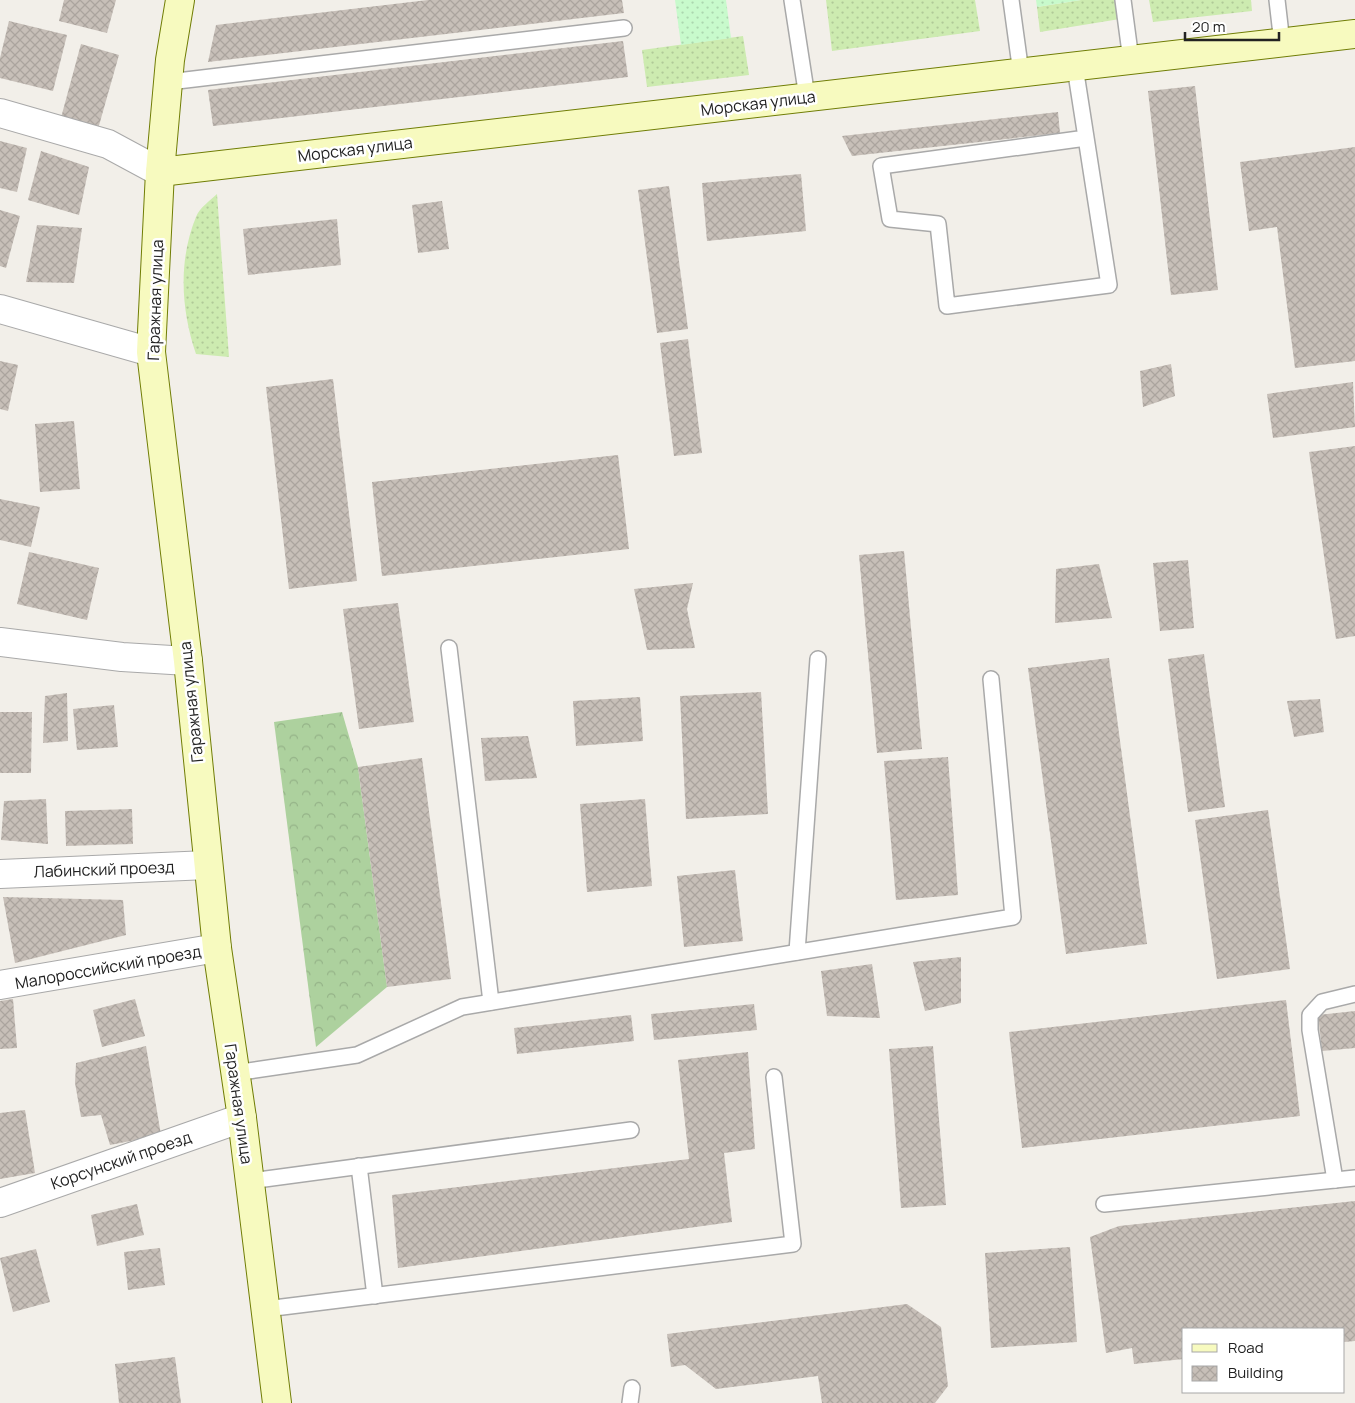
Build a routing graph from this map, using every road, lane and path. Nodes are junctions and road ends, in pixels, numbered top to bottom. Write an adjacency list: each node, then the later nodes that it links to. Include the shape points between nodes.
1 (180, 0): 12 (street, Гаражная улица)
2 (792, 0): 13 (lane)
3 (1011, 0): 11 (lane)
4 (1123, 0): 9 (lane)
5 (1276, 0): 8 (lane)
6 (624, 28): 12 (lane)
7 (1355, 34): 8 (street, Морская улица)
8 (1282, 43): 9 (street, Морская улица)
9 (1131, 60): 10 (street, Морская улица)
10 (1075, 67): 11 (street, Морская улица); 15 (lane)
11 (1021, 73): 13 (street, Морская улица)
12 (169, 82): 16 (street, Гаражная улица)
13 (807, 97): 16 (street, Морская улица)
14 (0, 113): 16 (street, via 108,144)
15 (1086, 138): 15 (lane, via 1109,285 947,306 938,224 890,220 881,166)
16 (160, 172): 18 (street, Гаражная улица)
17 (0, 310): 18 (street)
18 (151, 352): 22 (street, Гаражная улица)
19 (0, 642): 22 (street, via 122,657)
20 (449, 648): 30 (lane)
21 (818, 659): 27 (lane)
22 (188, 661): 24 (street, Гаражная улица)
23 (992, 679): 27 (lane, via 1014,917)
24 (208, 865): 25 (street, Лабинский проезд); 26 (street, Гаражная улица)
25 (0, 874)
26 (217, 948): 28 (street, Малороссийский проезд); 31 (street, Гаражная улица)
27 (797, 952): 30 (lane)
28 (0, 985)
29 (1355, 994): 37 (lane, via 1322,1002 1310,1015)
30 (490, 1002): 31 (lane, via 462,1007 357,1055)
31 (236, 1073): 33 (street, Гаражная улица)
32 (774, 1077): 41 (lane, via 793,1244)
33 (242, 1118): 38 (street, Гаражная улица); 39 (street, Корсунский проезд)
34 (631, 1130): 35 (lane)
35 (359, 1166): 38 (lane); 41 (lane)
36 (1355, 1178): 37 (lane)
37 (1335, 1180): 40 (lane)
38 (250, 1182): 42 (street, Гаражная улица)
39 (0, 1203)
40 (1104, 1204)
41 (375, 1296): 42 (lane)
42 (266, 1309): 44 (street, Гаражная улица)
43 (632, 1388): 45 (lane)
44 (277, 1403)
45 (630, 1403)

